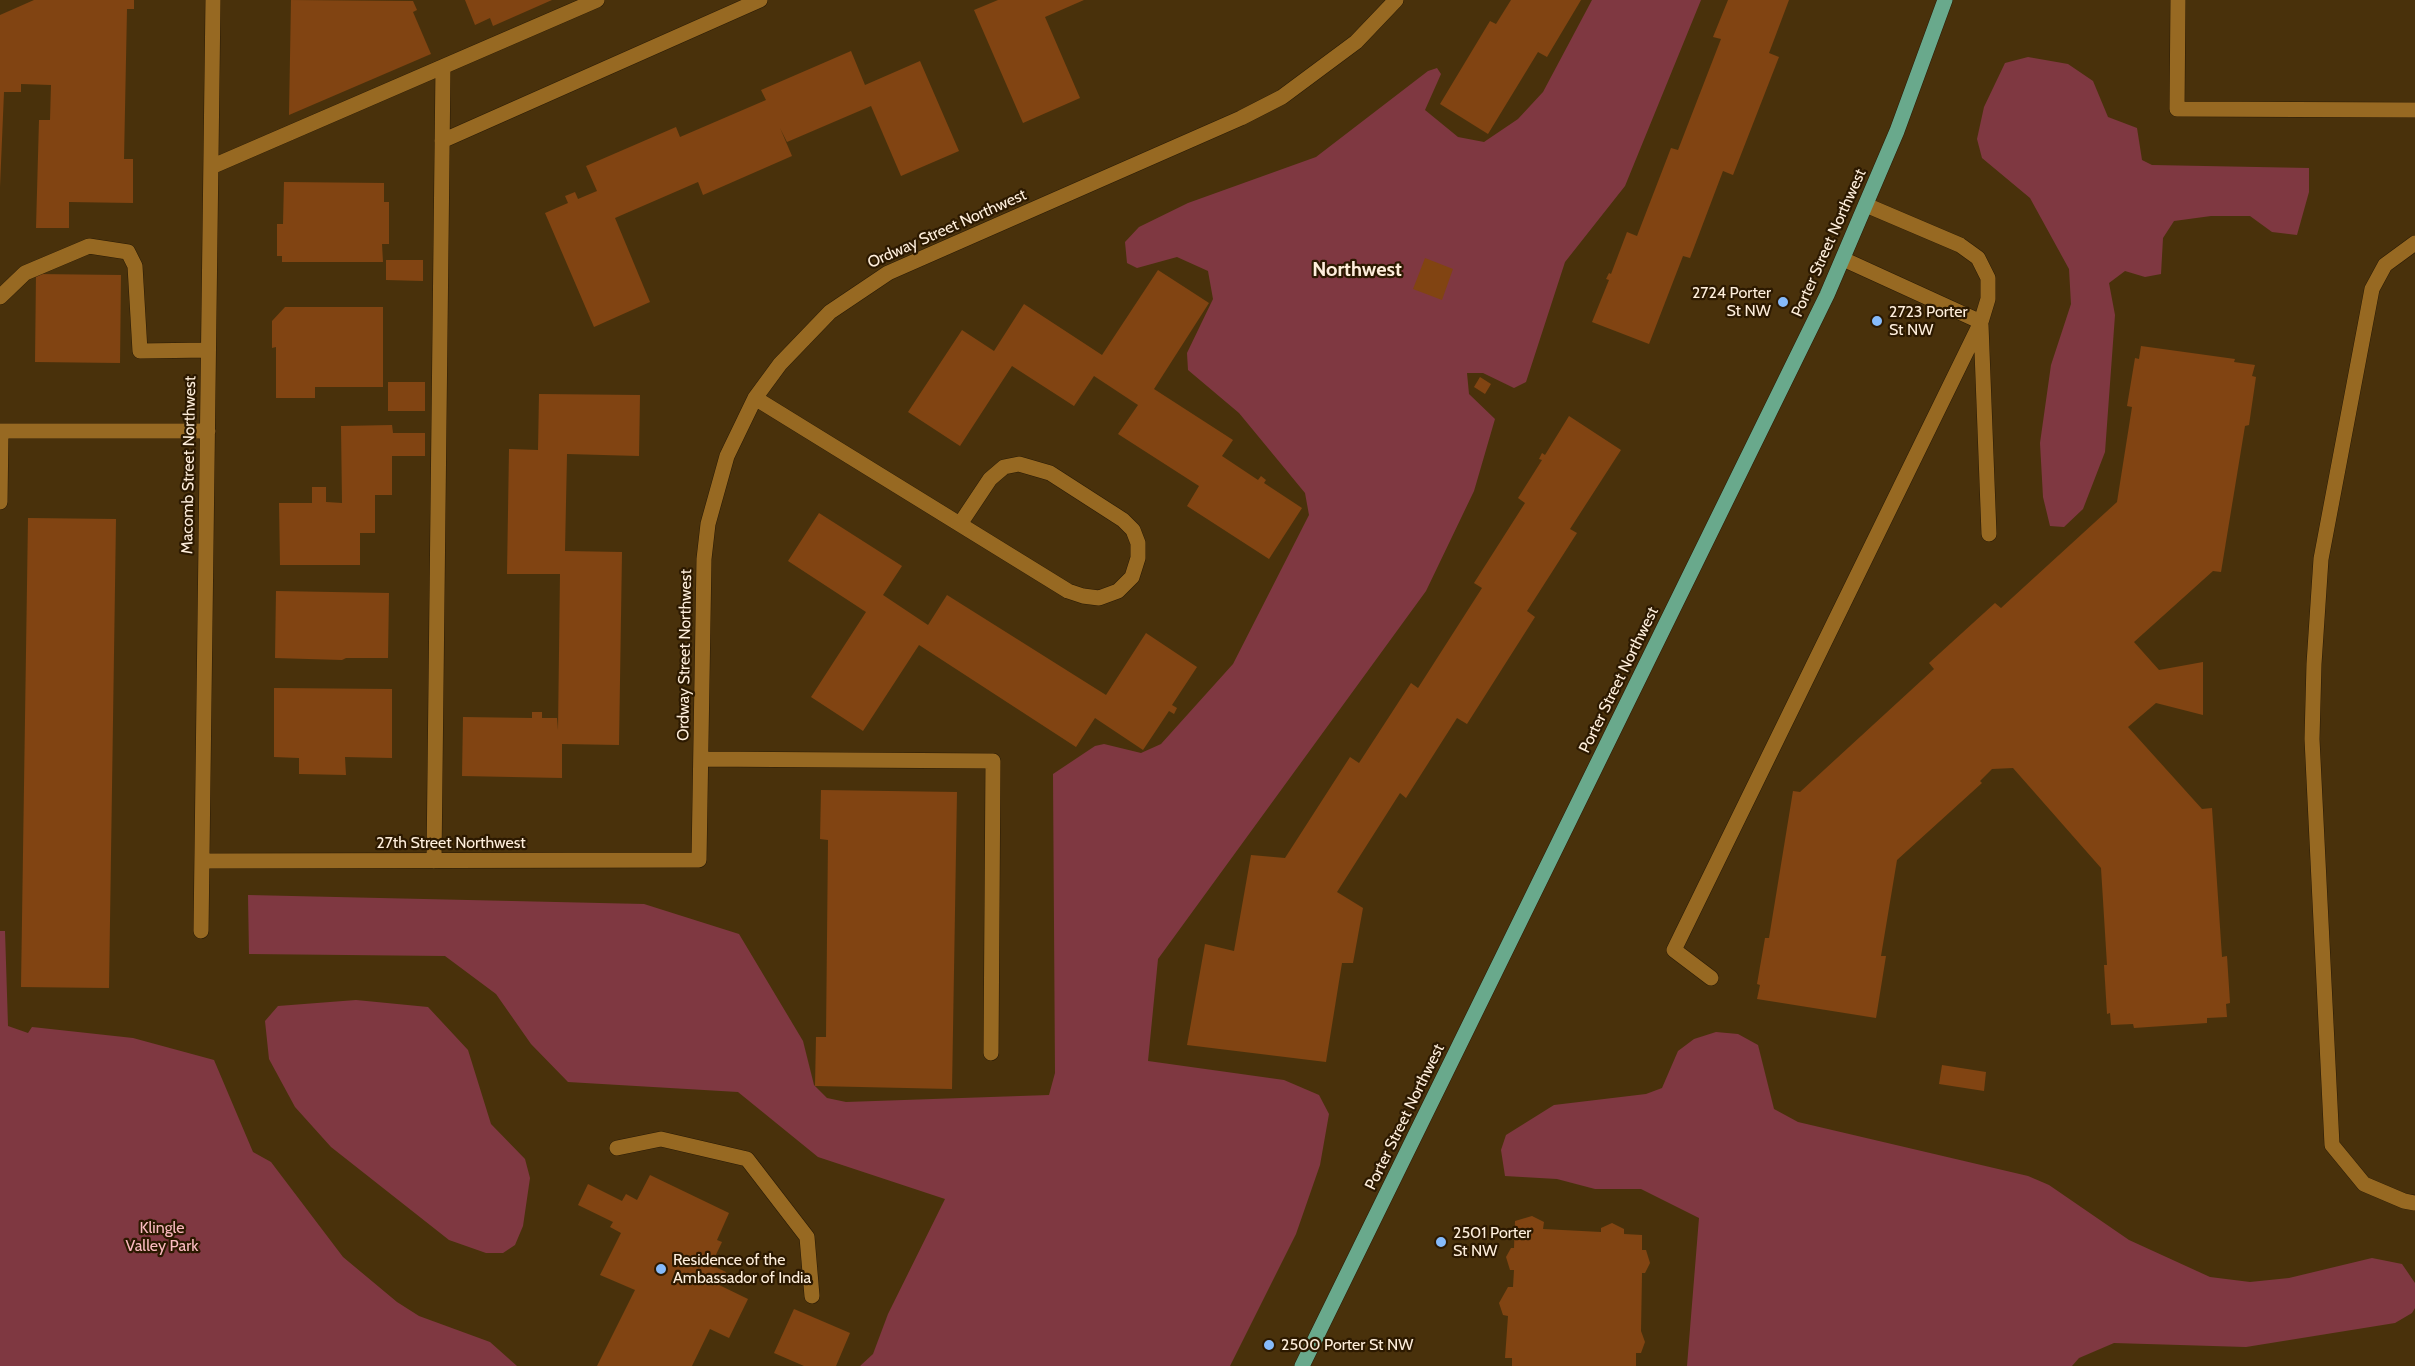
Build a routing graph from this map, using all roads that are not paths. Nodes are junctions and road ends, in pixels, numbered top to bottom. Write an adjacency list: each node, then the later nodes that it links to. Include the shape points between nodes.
1 (213, 0): 10 (street, Macomb Street Northwest)
2 (597, 0): 7 (street)
3 (760, 0): 9 (street)
4 (1396, 0): 17 (street, Ordway Street Northwest, via 1356,42 1282,97 888,273 858,291 804,337)
5 (1945, 0): 11 (main road, Porter Street Northwest, via 1898,131)
6 (2178, 0): 8 (street, via 2177,109)
7 (443, 67): 9 (street); 10 (street)
8 (2415, 111)
9 (442, 141): 25 (street)
10 (211, 167): 16 (street, Macomb Street Northwest)
11 (1866, 205): 13 (main road, Porter Street Northwest); 15 (street, via 1960,244 1978,258 1988,278 1988,299)
12 (2415, 243): 30 (street, via 2385,265 2372,289 2321,559 2312,739 2332,1145 2364,1184)
13 (1843, 259): 15 (street); 32 (main road, Porter Street Northwest)
14 (0, 297): 16 (street, via 25,273 89,246 128,252 135,266 140,351)
15 (1981, 322): 21 (street); 27 (street, via 1674,950)
16 (208, 350): 18 (street, Macomb Street Northwest)
17 (755, 398): 20 (street); 22 (street, Ordway Street Northwest, via 727,456 708,524)
18 (208, 431): 19 (street, via 1,431); 24 (street, Macomb Street Northwest)
19 (0, 502)
20 (960, 524): 20 (street, via 1068,591 1083,596 1099,598 1118,591 1131,576 1138,558 1136,537 1123,520 1050,473 1019,464 1004,467 990,479)
21 (1989, 534)
22 (701, 759): 23 (street, Ordway Street Northwest); 28 (street, via 993,761)
23 (699, 860): 25 (street, 27th Street Northwest)
24 (202, 861): 25 (street, 27th Street Northwest); 26 (street, Macomb Street Northwest)
25 (434, 861)
26 (201, 931)
27 (1711, 978)
28 (991, 1053)
29 (617, 1148): 31 (street, via 661,1139 747,1159 807,1237)
30 (2415, 1203)
31 (812, 1296)
32 (1302, 1366)

